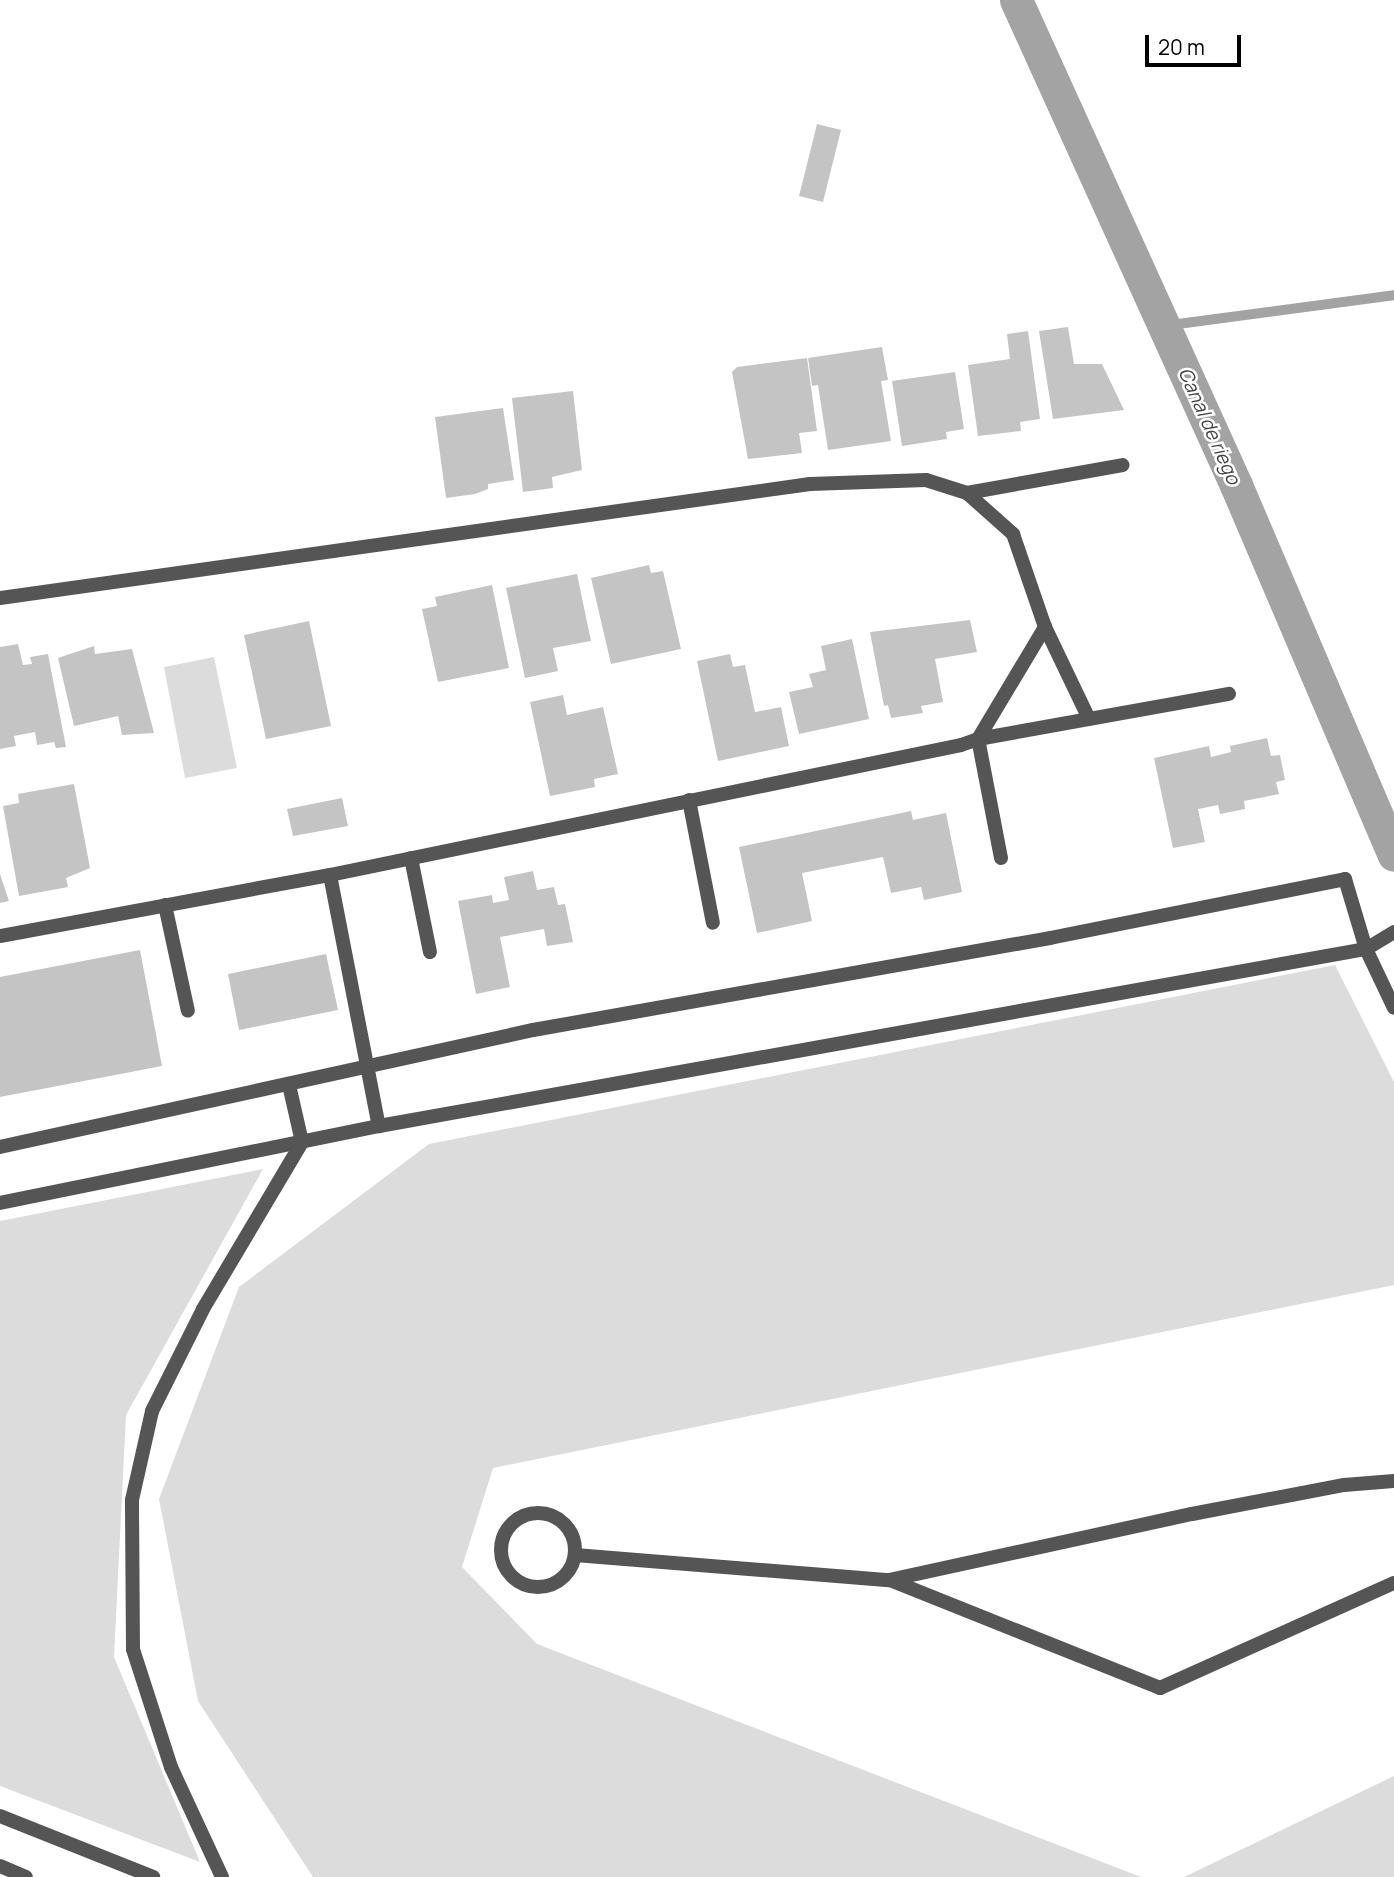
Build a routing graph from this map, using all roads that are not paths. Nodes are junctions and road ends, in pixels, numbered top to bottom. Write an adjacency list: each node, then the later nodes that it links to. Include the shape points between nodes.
1 (1122, 465): 2 (street)
2 (967, 493): 3 (street, via 926,480 810,484); 4 (street, via 1013,534)
3 (0, 598)
4 (1045, 627): 6 (street); 7 (street)
5 (1229, 694): 6 (street)
6 (1089, 719): 7 (street)
7 (978, 739): 8 (street); 10 (street)
8 (689, 800): 9 (street); 13 (street)
9 (411, 858): 11 (street); 17 (street)
10 (1001, 859)
11 (330, 875): 12 (street); 20 (street)
12 (165, 905): 15 (street); 19 (street)
13 (713, 923)
14 (1394, 932): 16 (street)
15 (0, 936)
16 (1366, 949): 18 (street); 20 (street, via 1345,879 1050,938 533,1030); 22 (street)
17 (430, 952)
18 (1394, 1008)
19 (188, 1011)
20 (367, 1067): 21 (street); 22 (street)
21 (289, 1085): 23 (street); 24 (street)
22 (379, 1126): 23 (street)
23 (302, 1142): 25 (street); 34 (street, via 203,1309 152,1411 132,1500 133,1649 172,1767)
24 (0, 1147)
25 (0, 1203)
26 (1394, 1481): 28 (street, via 1344,1485 1192,1514)
27 (575, 1555): 27 (street, via 570,1530 562,1520 537,1512 514,1521 501,1542 510,1574 527,1586 558,1581); 28 (street)
28 (889, 1580): 29 (street, via 1160,1688)
29 (1394, 1583)
30 (0, 1816): 33 (street)
31 (0, 1866): 32 (street)
32 (26, 1877)
33 (153, 1877)
34 (222, 1877)

